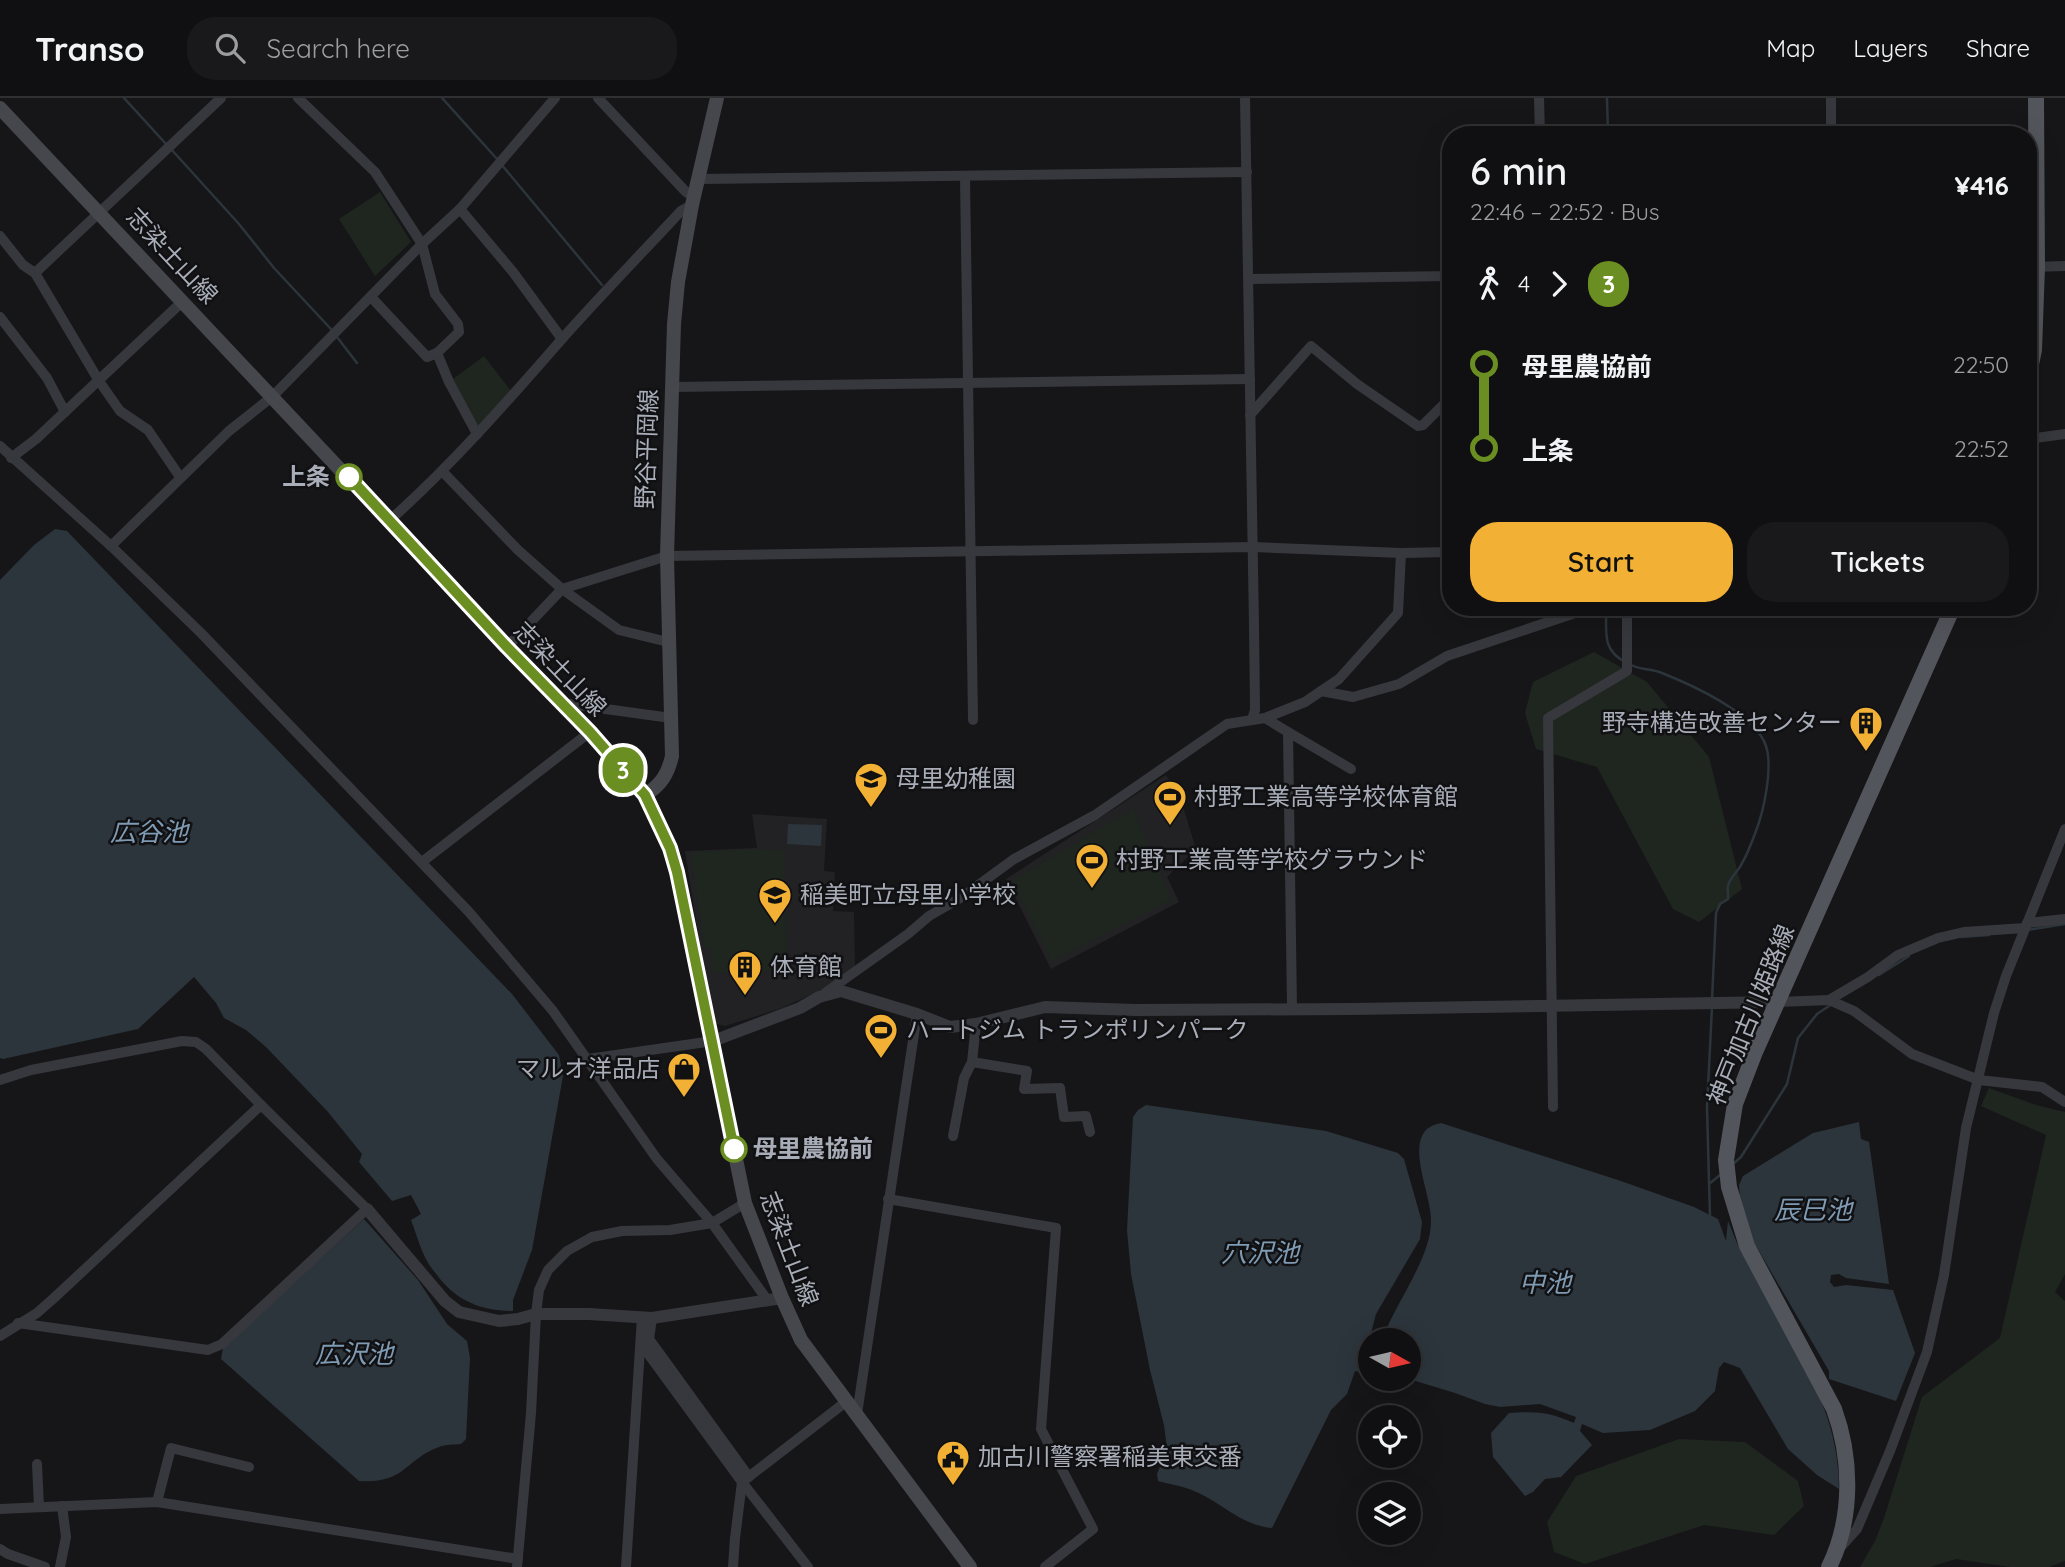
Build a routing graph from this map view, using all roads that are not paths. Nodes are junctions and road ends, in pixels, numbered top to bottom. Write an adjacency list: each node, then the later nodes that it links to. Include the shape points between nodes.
1 (221, 98): 19 (street)
2 (298, 98): 21 (street, via 375,172)
3 (555, 98): 18 (street)
4 (598, 98): 17 (street)
5 (717, 98): 16 (main road, 野谷平岡線)
6 (1245, 98): 14 (street)
7 (1539, 98): 11 (street)
8 (1830, 98): 12 (street)
9 (2036, 98): 13 (main road)
10 (0, 108): 19 (main road, 志染土山線)
11 (1540, 126)
12 (1831, 126)
13 (2035, 126)
14 (1247, 172): 15 (street); 26 (street)
15 (965, 177): 16 (street); 34 (street)
16 (698, 179): 17 (main road, 野谷平岡線)
17 (693, 201): 30 (street); 35 (main road, 野谷平岡線, via 678,282)
18 (460, 209): 21 (street); 30 (street)
19 (100, 214): 24 (street); 28 (main road, 志染土山線)
20 (0, 236): 24 (street)
21 (422, 244): 27 (street); 31 (street, via 435,294 458,324 459,332)
22 (2065, 266): 23 (street)
23 (2037, 267)
24 (35, 273): 33 (street)
25 (1442, 276): 26 (street)
26 (1249, 279): 32 (street)
27 (371, 297): 31 (street, via 427,357); 36 (street)
28 (183, 301): 33 (street); 36 (main road, 志染土山線)
29 (0, 317): 38 (street, via 47,378)
30 (562, 339): 40 (street)
31 (437, 353): 40 (street)
32 (1250, 379): 34 (street); 39 (street)
33 (99, 382): 38 (street); 46 (street, via 120,411 148,430)
34 (968, 383): 35 (street); 50 (street)
35 (672, 387): 53 (main road, 野谷平岡線)
36 (272, 396): 46 (street); 47 (main road, 志染土山線)
37 (1442, 406): 39 (street, via 1418,426 1311,346)
38 (65, 412): 44 (street)
39 (1250, 415): 49 (street)
40 (477, 434): 45 (street)
41 (2065, 434): 42 (street)
42 (2037, 438)
43 (0, 446): 44 (street)
44 (11, 458): 48 (street)
45 (442, 471): 47 (street); 54 (street)
46 (180, 477): 48 (street)
47 (389, 521): 59 (main road, 志染土山線)
48 (111, 546): 71 (street)
49 (1253, 547): 50 (street); 52 (street); 65 (street)
50 (971, 551): 53 (street); 64 (street)
51 (1442, 552): 52 (street)
52 (1401, 553): 60 (street, via 1398,613 1339,679)
53 (667, 556): 54 (street); 58 (main road, 野谷平岡線)
54 (562, 589): 58 (street, via 620,630); 59 (street)
55 (1566, 616): 60 (street, via 1447,656 1399,684 1353,696)
56 (1626, 616): 77 (street, via 1627,671 1548,718)
57 (1949, 616): 76 (main road, 神戸加古川姫路線)
58 (668, 642): 62 (main road, 野谷平岡線)
59 (507, 647): 61 (main road, 志染土山線)
60 (1321, 691): 63 (street)
61 (562, 703): 62 (street); 66 (main road, 志染土山線)
62 (671, 718): 69 (main road, 野谷平岡線, via 669,768 664,779)
63 (1265, 718): 65 (street); 67 (street)
64 (973, 720)
65 (1252, 720): 74 (street, via 1227,724 1095,815 1014,859)
66 (590, 732): 69 (main road, 志染土山線); 71 (street)
67 (1287, 732): 68 (street); 78 (street)
68 (1351, 769)
69 (645, 795): 81 (main road, 志染土山線, via 677,872)
70 (2065, 829): 73 (street)
71 (422, 862): 82 (street, via 499,945)
72 (2065, 919): 73 (street)
73 (2026, 926): 75 (street, via 1938,938 1898,955); 85 (street, via 1994,1013)
74 (819, 997): 79 (street, via 841,991); 81 (street)
75 (1829, 1000): 76 (street); 85 (street, via 1854,1011 1912,1054)
76 (1777, 1002): 77 (street); 111 (main road, 神戸加古川姫路線, via 1735,1104 1726,1160 1747,1246 1842,1432 1847,1475 1845,1519)
77 (1551, 1006): 78 (street); 88 (street)
78 (1292, 1008): 80 (street, via 1045,1007)
79 (917, 1014): 80 (street, via 950,1027); 91 (street)
80 (976, 1024): 83 (street)
81 (713, 1041): 82 (street); 92 (main road, 志染土山線)
82 (588, 1059): 94 (street, via 657,1159)
83 (972, 1062): 89 (street, via 1027,1071 1024,1089 1060,1088 1064,1116 1086,1116); 90 (street, via 964,1078)
84 (0, 1080): 87 (street, via 31,1070 195,1042)
85 (1979, 1080): 86 (street, via 2042,1087); 111 (street, via 1966,1128 1944,1275 1927,1352 1857,1529)
86 (2065, 1102)
87 (261, 1105): 93 (street); 98 (street, via 54,1298)
88 (1553, 1107)
89 (1090, 1132)
90 (953, 1136)
91 (888, 1199): 102 (street); 119 (street, via 1056,1228 1041,1429 1093,1529)
92 (745, 1203): 94 (street); 95 (main road, 志染土山線)
93 (367, 1209): 96 (street, via 445,1301 459,1311 499,1321); 98 (street, via 222,1344 208,1350)
94 (712, 1223): 95 (street); 96 (street, via 592,1237 567,1251 548,1270 538,1290)
95 (775, 1300): 97 (street); 101 (main road, 志染土山線)
96 (536, 1314): 97 (street); 112 (street)
97 (647, 1318): 100 (street); 105 (street, via 649,1339)
98 (18, 1323): 99 (street)
99 (0, 1336)
100 (641, 1344): 105 (street); 115 (street)
101 (847, 1401): 102 (main road, 志染土山線); 105 (street)
102 (858, 1414): 118 (main road, 志染土山線)
103 (37, 1464): 108 (street)
104 (249, 1467): 106 (street, via 171,1448)
105 (746, 1480): 116 (street); 117 (street)
106 (157, 1502): 107 (street); 112 (street)
107 (62, 1506): 108 (street); 114 (street, via 66,1536)
108 (39, 1507): 109 (street)
109 (0, 1508)
110 (0, 1549): 113 (street)
111 (1832, 1560)
112 (517, 1563)
113 (45, 1567)
114 (60, 1567)
115 (626, 1567)
116 (733, 1567)
117 (808, 1567)
118 (970, 1567)
119 (1045, 1567)

